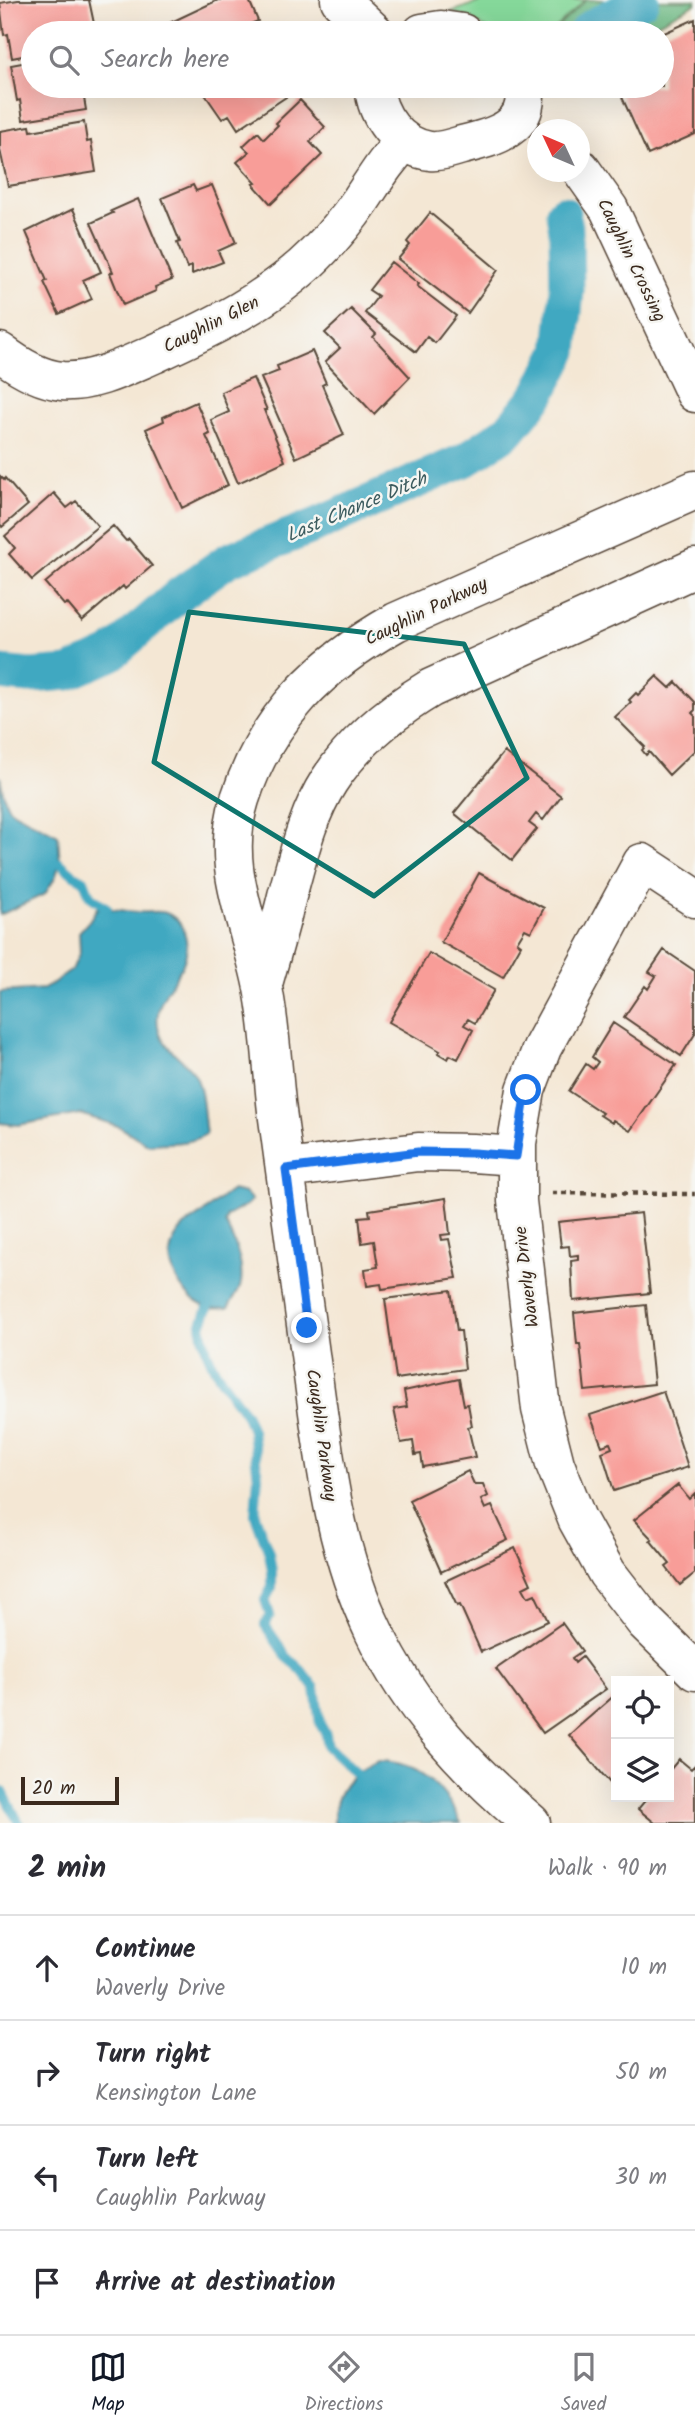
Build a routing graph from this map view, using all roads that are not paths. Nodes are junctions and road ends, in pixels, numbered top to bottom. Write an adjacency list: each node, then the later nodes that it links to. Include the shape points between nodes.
1 (340, 0): 2 (street)
2 (362, 21)
3 (375, 98): 5 (street, via 380,114)
4 (528, 110): 5 (street, via 504,132 487,139 431,151)
5 (405, 141): 7 (street, Caughlin Glen, via 294,276 214,327 126,366 77,380 62,381 30,371)
6 (590, 180): 8 (street, Caughlin Crossing, via 631,252)
7 (0, 352)
8 (695, 393)
9 (695, 490): 12 (street, Caughlin Parkway, via 396,622 332,663 304,690 277,723 256,760 232,838 240,906)
10 (695, 568): 12 (street, Caughlin Parkway, via 431,688 372,729 329,781 314,808)
11 (695, 898): 13 (street, Waverly Drive, via 642,863 542,1048 526,1090)
12 (263, 984): 14 (street, Caughlin Parkway)
13 (516, 1156): 14 (street, via 418,1152); 15 (street, Waverly Drive, via 517,1202 541,1409 555,1464 577,1519 607,1573 645,1622)
14 (286, 1169): 16 (street, Caughlin Parkway, via 328,1485 359,1599 374,1634 440,1735)
15 (695, 1671)
16 (531, 1823)

